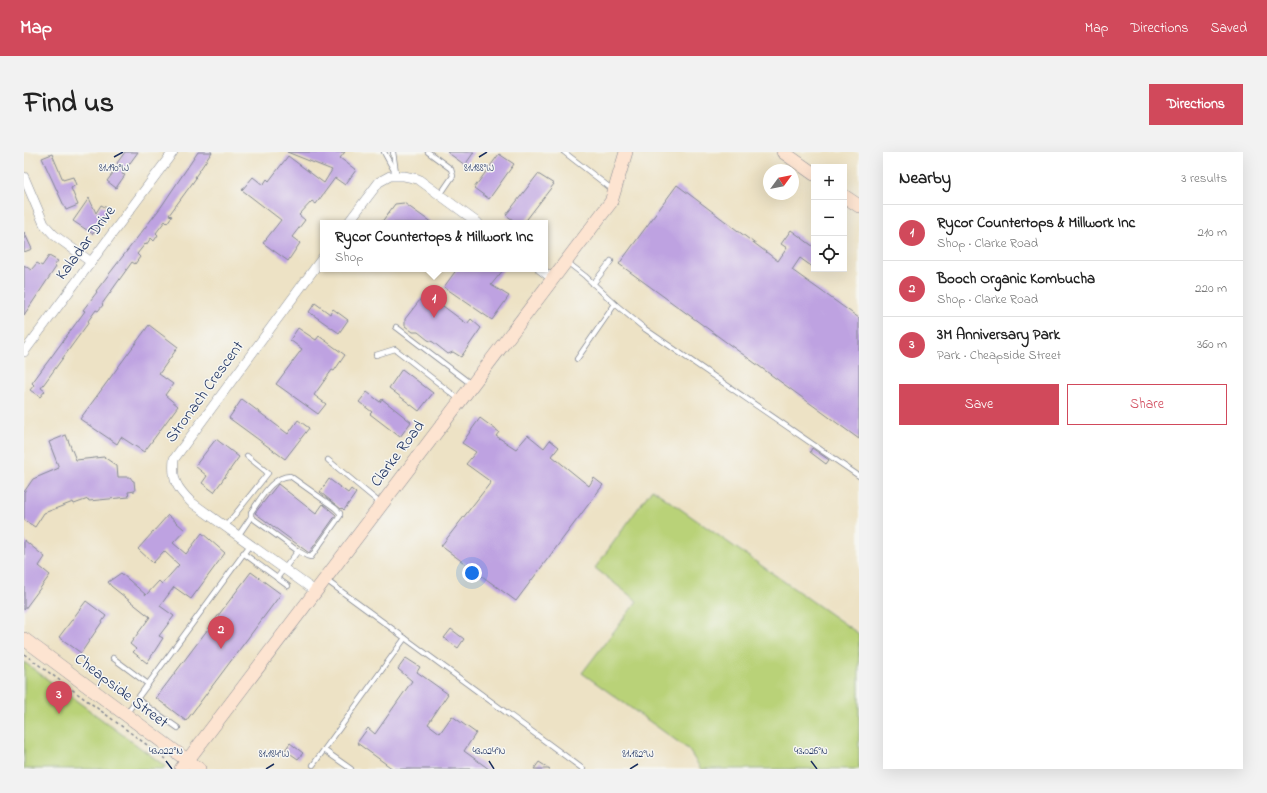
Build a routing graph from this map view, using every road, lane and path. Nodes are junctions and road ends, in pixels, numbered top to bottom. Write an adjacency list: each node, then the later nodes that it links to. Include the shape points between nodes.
1 (173, 152): 19 (street, Kaladar Drive)
2 (384, 152): 9 (lane)
3 (393, 152): 9 (lane)
4 (428, 152): 12 (lane, via 451,169 453,176)
5 (564, 152): 11 (lane)
6 (626, 152): 11 (main road, Clarke Road)
7 (783, 152): 8 (main road)
8 (811, 172)
9 (397, 176): 12 (street, via 418,179); 15 (street, via 390,176 379,182)
10 (24, 177): 19 (street, via 44,224 54,235)
11 (614, 191): 20 (main road, Clarke Road, via 611,202)
12 (440, 195): 16 (street)
13 (847, 198): 14 (main road)
14 (859, 206)
15 (350, 220)
16 (474, 220)
17 (320, 261): 36 (street, Stronach Crescent, via 174,459 173,473 179,489 191,502)
18 (611, 261): 23 (lane)
19 (91, 262): 26 (street, Kaladar Drive)
20 (566, 262): 22 (main road, Clarke Road); 23 (lane)
21 (544, 272): 22 (street)
22 (553, 278): 29 (main road, Clarke Road)
23 (593, 284): 24 (lane)
24 (615, 304): 28 (lane); 33 (lane, via 645,329)
25 (396, 327): 29 (lane)
26 (24, 352)
27 (376, 355): 30 (lane, via 395,349)
28 (577, 359)
29 (472, 385): 30 (main road, Clarke Road)
30 (460, 400): 34 (main road, Clarke Road)
31 (247, 456): 36 (lane, via 268,473)
32 (328, 460): 34 (lane)
33 (859, 476)
34 (381, 504): 43 (main road, Clarke Road)
35 (252, 517): 37 (lane); 39 (lane); 39 (lane, via 251,512 270,486 285,476 290,476 335,508 340,516 311,557)
36 (225, 527): 37 (street, Stronach Crescent)
37 (238, 536): 38 (street, Stronach Crescent)
38 (250, 544): 40 (lane); 41 (street, Stronach Crescent)
39 (298, 551): 41 (lane)
40 (243, 553): 42 (lane); 50 (lane)
41 (284, 569): 42 (lane); 45 (street, Stronach Crescent)
42 (277, 578): 44 (lane)
43 (325, 579): 45 (main road, Clarke Road); 46 (lane)
44 (288, 586)
45 (315, 591): 56 (main road, Clarke Road)
46 (405, 638): 54 (lane); 60 (lane)
47 (24, 639): 52 (main road, Cheapside Street)
48 (24, 654): 55 (path)
49 (113, 658): 50 (lane)
50 (148, 684): 51 (lane)
51 (137, 699): 52 (lane); 53 (lane)
52 (126, 715): 56 (main road, Cheapside Street)
53 (178, 728)
54 (324, 750): 57 (lane); 59 (lane)
55 (166, 759)
56 (184, 765): 58 (main road, Cheapside Street)
57 (312, 765)
58 (199, 769)
59 (350, 769)
60 (583, 769)

